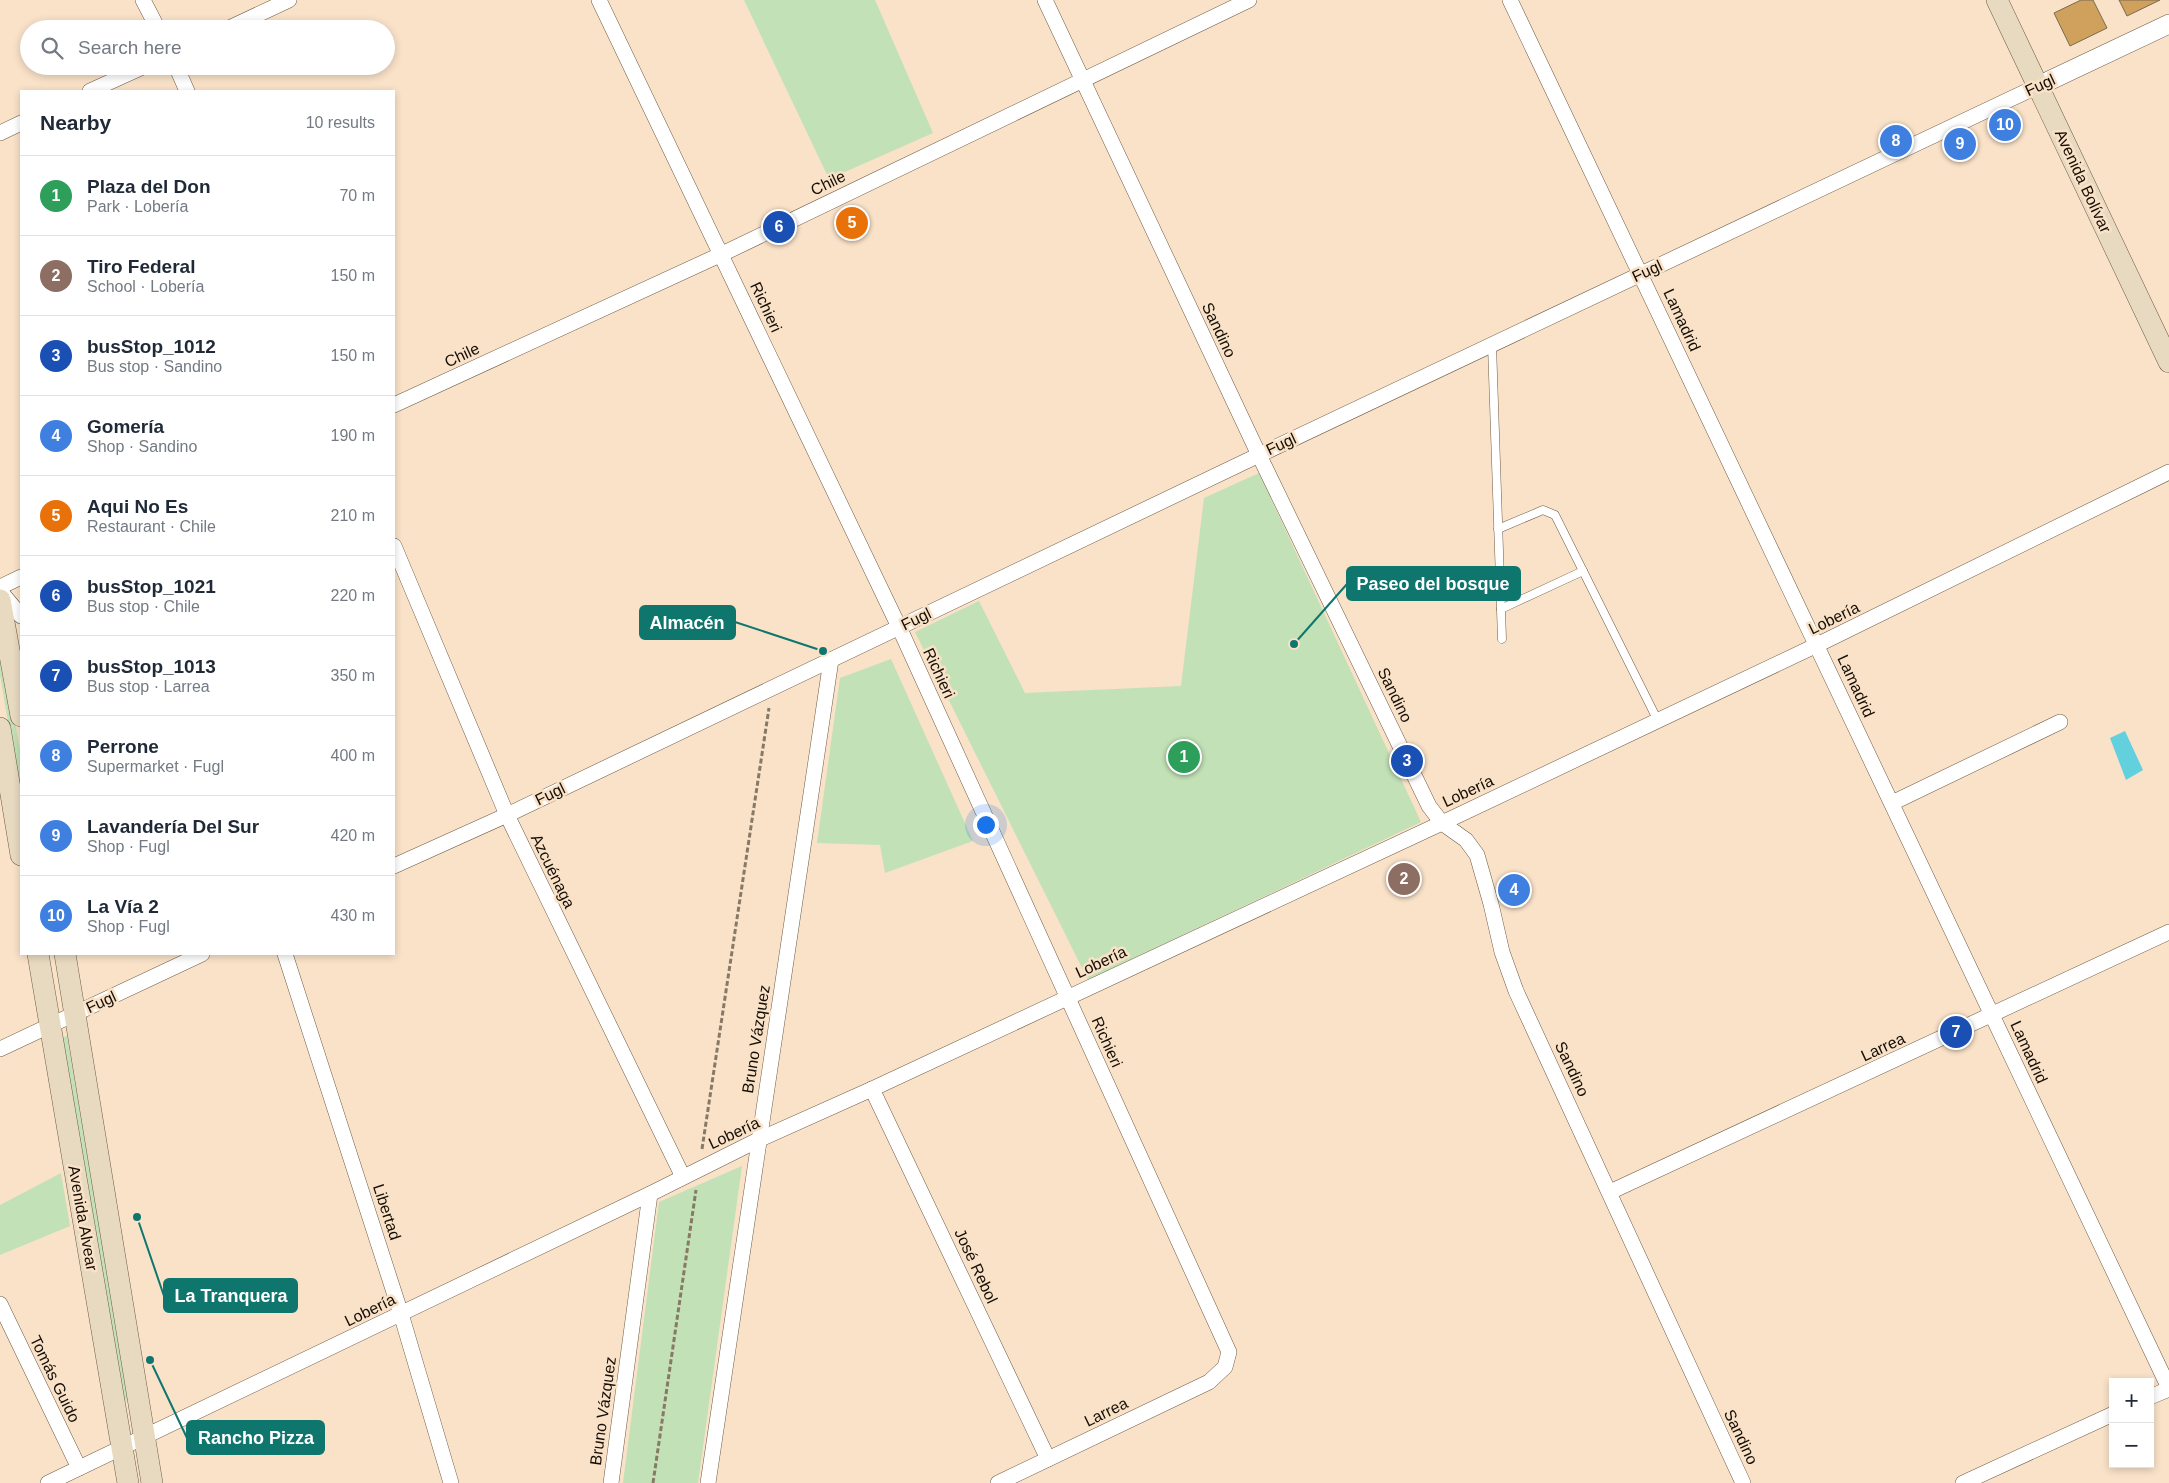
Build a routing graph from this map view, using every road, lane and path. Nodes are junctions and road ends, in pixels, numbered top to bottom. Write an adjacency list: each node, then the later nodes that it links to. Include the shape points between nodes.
1 (143, 0): 9 (street)
2 (290, 0): 10 (street)
3 (599, 0): 20 (street, Richieri)
4 (1045, 0): 14 (street, Sandino)
5 (1249, 0): 8 (street, Chile)
6 (1510, 0): 21 (street, Lamadrid)
7 (1998, 0): 15 (main road, Avenida Bolívar)
8 (1222, 6): 14 (street, Chile)
9 (153, 20)
10 (247, 20)
11 (2169, 24): 15 (street, Fugl)
12 (125, 75): 16 (street)
13 (180, 75): 17 (street)
14 (1082, 79): 20 (street, Chile); 25 (street, Sandino)
15 (2038, 86): 21 (street, Fugl); 23 (main road, Avenida Bolívar)
16 (92, 90)
17 (187, 90)
18 (20, 123): 19 (street)
19 (0, 132)
20 (722, 254): 24 (street, Chile); 35 (street, Richieri)
21 (1641, 274): 22 (street, Fugl); 37 (street, Lamadrid)
22 (1492, 345): 25 (street, Fugl); 27 (lane)
23 (2169, 362)
24 (395, 406)
25 (1259, 455): 35 (street, Fugl); 46 (street, Sandino, via 1429,806)
26 (2169, 472): 37 (street, Lobería)
27 (1498, 529): 29 (lane, via 1543,510 1555,515); 33 (lane)
28 (395, 548): 45 (street, Azcuénaga)
29 (1583, 571): 33 (lane); 41 (lane)
30 (20, 579): 31 (street)
31 (0, 589): 34 (street)
32 (0, 600): 40 (main road)
33 (1501, 609): 36 (lane)
34 (20, 615)
35 (899, 627): 38 (street, Fugl); 54 (street, Richieri)
36 (1502, 640)
37 (1817, 646): 41 (street, Lobería); 44 (street, Lamadrid)
38 (831, 660): 39 (street, Fugl); 60 (street, Bruno Vázquez)
39 (772, 688): 45 (street, Fugl); 61 (path)
40 (20, 710)
41 (1658, 721): 46 (street, Lobería)
42 (2060, 722): 44 (street)
43 (0, 728): 47 (main road)
44 (1892, 803): 56 (street, Lamadrid)
45 (507, 815): 48 (street, Fugl); 62 (street, Azcuénaga)
46 (1442, 823): 54 (street, Lobería); 63 (street, Sandino, via 1466,840 1476,855 1516,991)
47 (20, 849)
48 (395, 866)
49 (2169, 932): 56 (street, Larrea)
50 (38, 955): 57 (main road, Avenida Alvear)
51 (65, 955): 55 (main road, Avenida Alvear)
52 (200, 955): 55 (street, Fugl)
53 (285, 955): 66 (street, Libertad)
54 (1068, 997): 59 (street, Lobería); 67 (street, Richieri, via 1230,1352)
55 (76, 1014): 57 (street, Fugl); 71 (main road, Avenida Alvear)
56 (1993, 1016): 63 (street, Larrea); 68 (street, Lamadrid)
57 (50, 1027): 58 (street, Fugl); 72 (main road, Avenida Alvear)
58 (0, 1049)
59 (872, 1089): 60 (street, Lobería); 73 (street, José Rebol)
60 (758, 1140): 61 (street, Lobería); 81 (street, Bruno Vázquez)
61 (700, 1168): 62 (street, Lobería); 80 (path)
62 (683, 1177): 64 (street, Lobería)
63 (1610, 1192): 83 (street, Sandino)
64 (650, 1194): 66 (street, Lobería); 79 (street, Bruno Vázquez)
65 (0, 1304): 74 (street, Tomás Guido)
66 (401, 1314): 71 (street, Lobería); 78 (street, Libertad)
67 (1225, 1367): 73 (street, Larrea, via 1209,1382)
68 (2169, 1388): 69 (street)
69 (2154, 1395)
70 (2109, 1416): 84 (street)
71 (145, 1438): 72 (street, Lobería); 77 (main road, Avenida Alvear)
72 (123, 1448): 74 (street, Lobería); 76 (main road, Avenida Alvear)
73 (1048, 1459): 82 (street, Larrea)
74 (79, 1468): 75 (street, Lobería)
75 (48, 1483)
76 (128, 1483)
77 (152, 1483)
78 (451, 1483)
79 (611, 1483)
80 (653, 1483)
81 (708, 1483)
82 (998, 1483)
83 (1743, 1483)
84 (1963, 1483)

